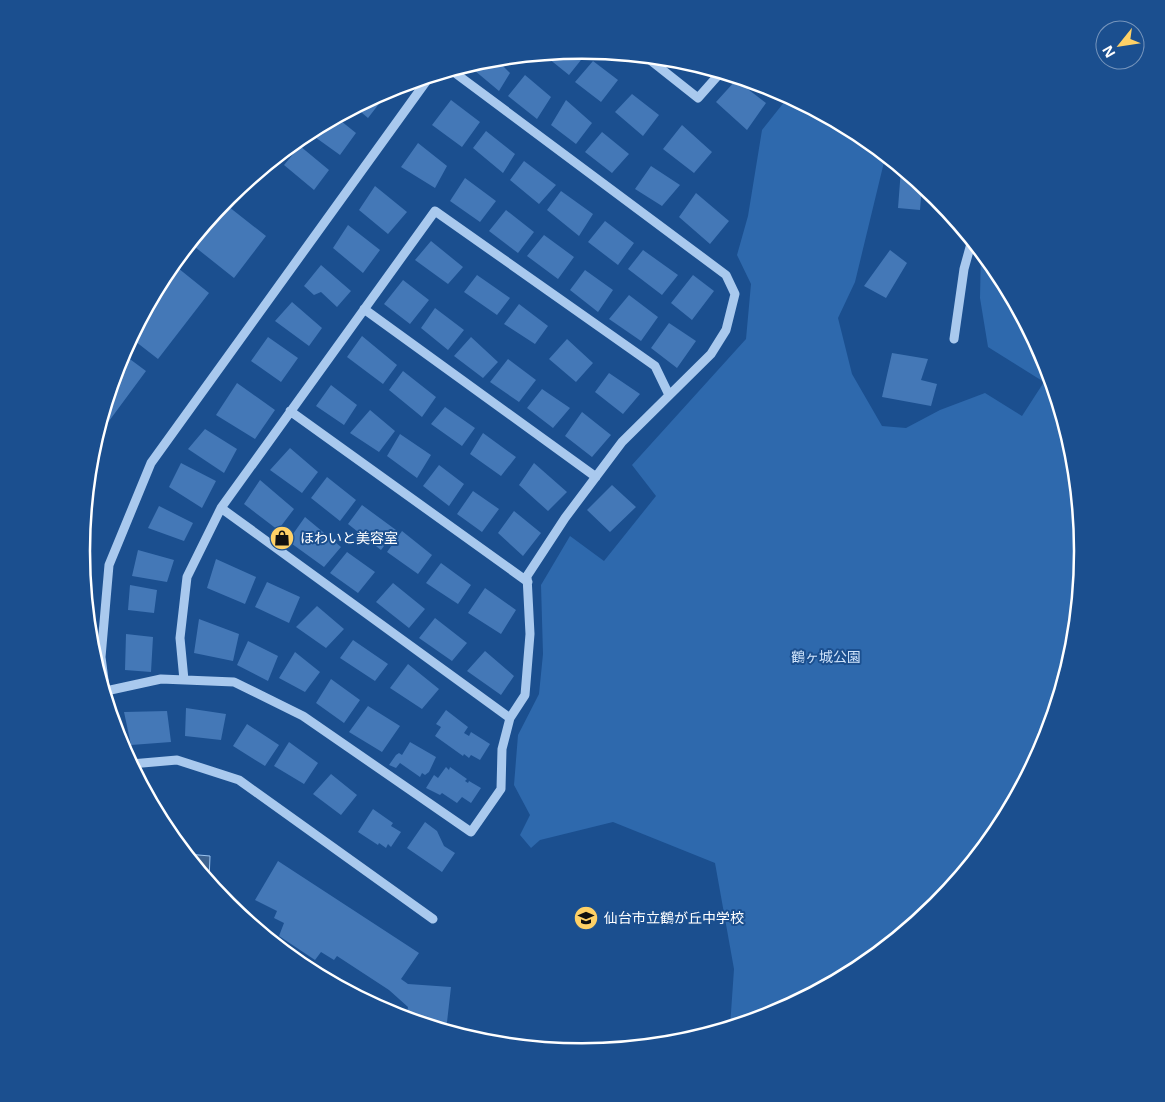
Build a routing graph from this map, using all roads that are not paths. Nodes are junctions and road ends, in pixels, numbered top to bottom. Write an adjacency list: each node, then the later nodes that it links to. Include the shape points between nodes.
1 (656, 64): 3 (street, via 698,98)
2 (459, 75): 8 (street, via 726,275 734,294 726,330 711,354)
3 (716, 78)
4 (423, 85): 13 (street, via 151,463 109,565)
5 (970, 247): 7 (street)
6 (364, 309): 8 (street, via 435,211 655,366); 9 (street); 10 (street)
7 (954, 339)
8 (669, 395): 10 (street, via 622,442)
9 (290, 411): 11 (street); 12 (street)
10 (596, 477): 12 (street, via 527,576)
11 (220, 508): 14 (street, via 187,577 180,638); 16 (street)
12 (528, 582): 16 (street, via 530,634 525,695)
13 (101, 653)
14 (184, 680): 15 (street, via 162,680); 16 (street, via 234,682 303,716 471,832 501,789 502,749)
15 (111, 690)
16 (510, 718)
17 (139, 763): 18 (street, via 177,760 239,780)
18 (433, 919)

